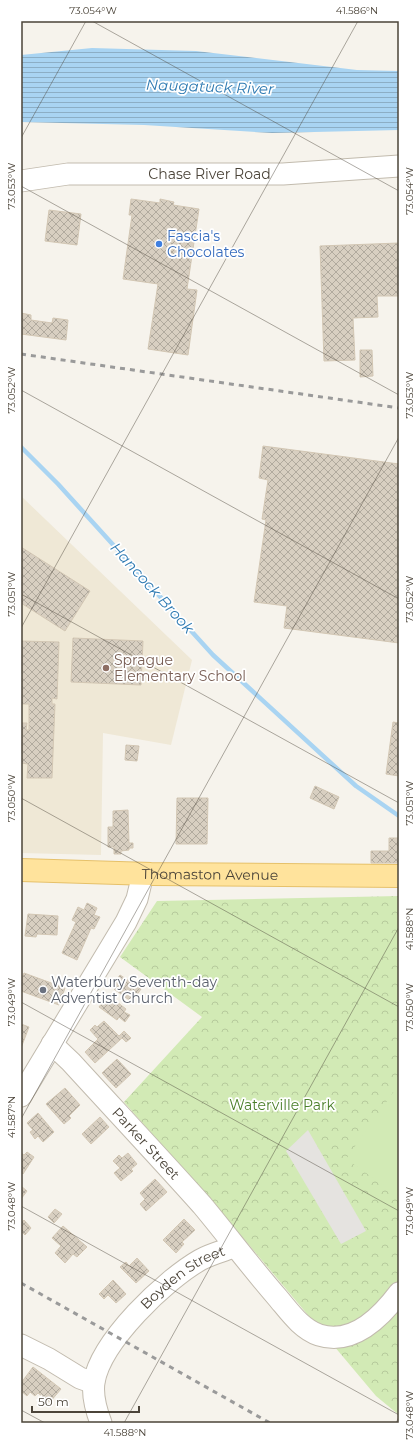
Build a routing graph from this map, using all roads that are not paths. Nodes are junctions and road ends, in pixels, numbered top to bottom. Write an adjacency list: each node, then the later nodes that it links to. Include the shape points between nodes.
1 (399, 166): 2 (street, Chase River Road, via 283,174 68,174)
2 (21, 181)
3 (21, 870): 4 (main road, Thomaston Avenue)
4 (143, 874): 5 (main road, Thomaston Avenue); 6 (street, via 137,899 126,922)
5 (399, 876)
6 (52, 1044): 7 (street); 8 (street, Parker Street, via 202,1205)
7 (21, 1096)
8 (234, 1247): 9 (street, Boyden Street, via 299,1322 319,1335 339,1337 359,1331 382,1313); 11 (street, Boyden Street, via 199,1261 145,1305 126,1324 108,1348)
9 (399, 1293)
10 (21, 1345): 11 (street, via 80,1378)
11 (94, 1383): 12 (street, Boyden Street, via 94,1399)
12 (101, 1423)

